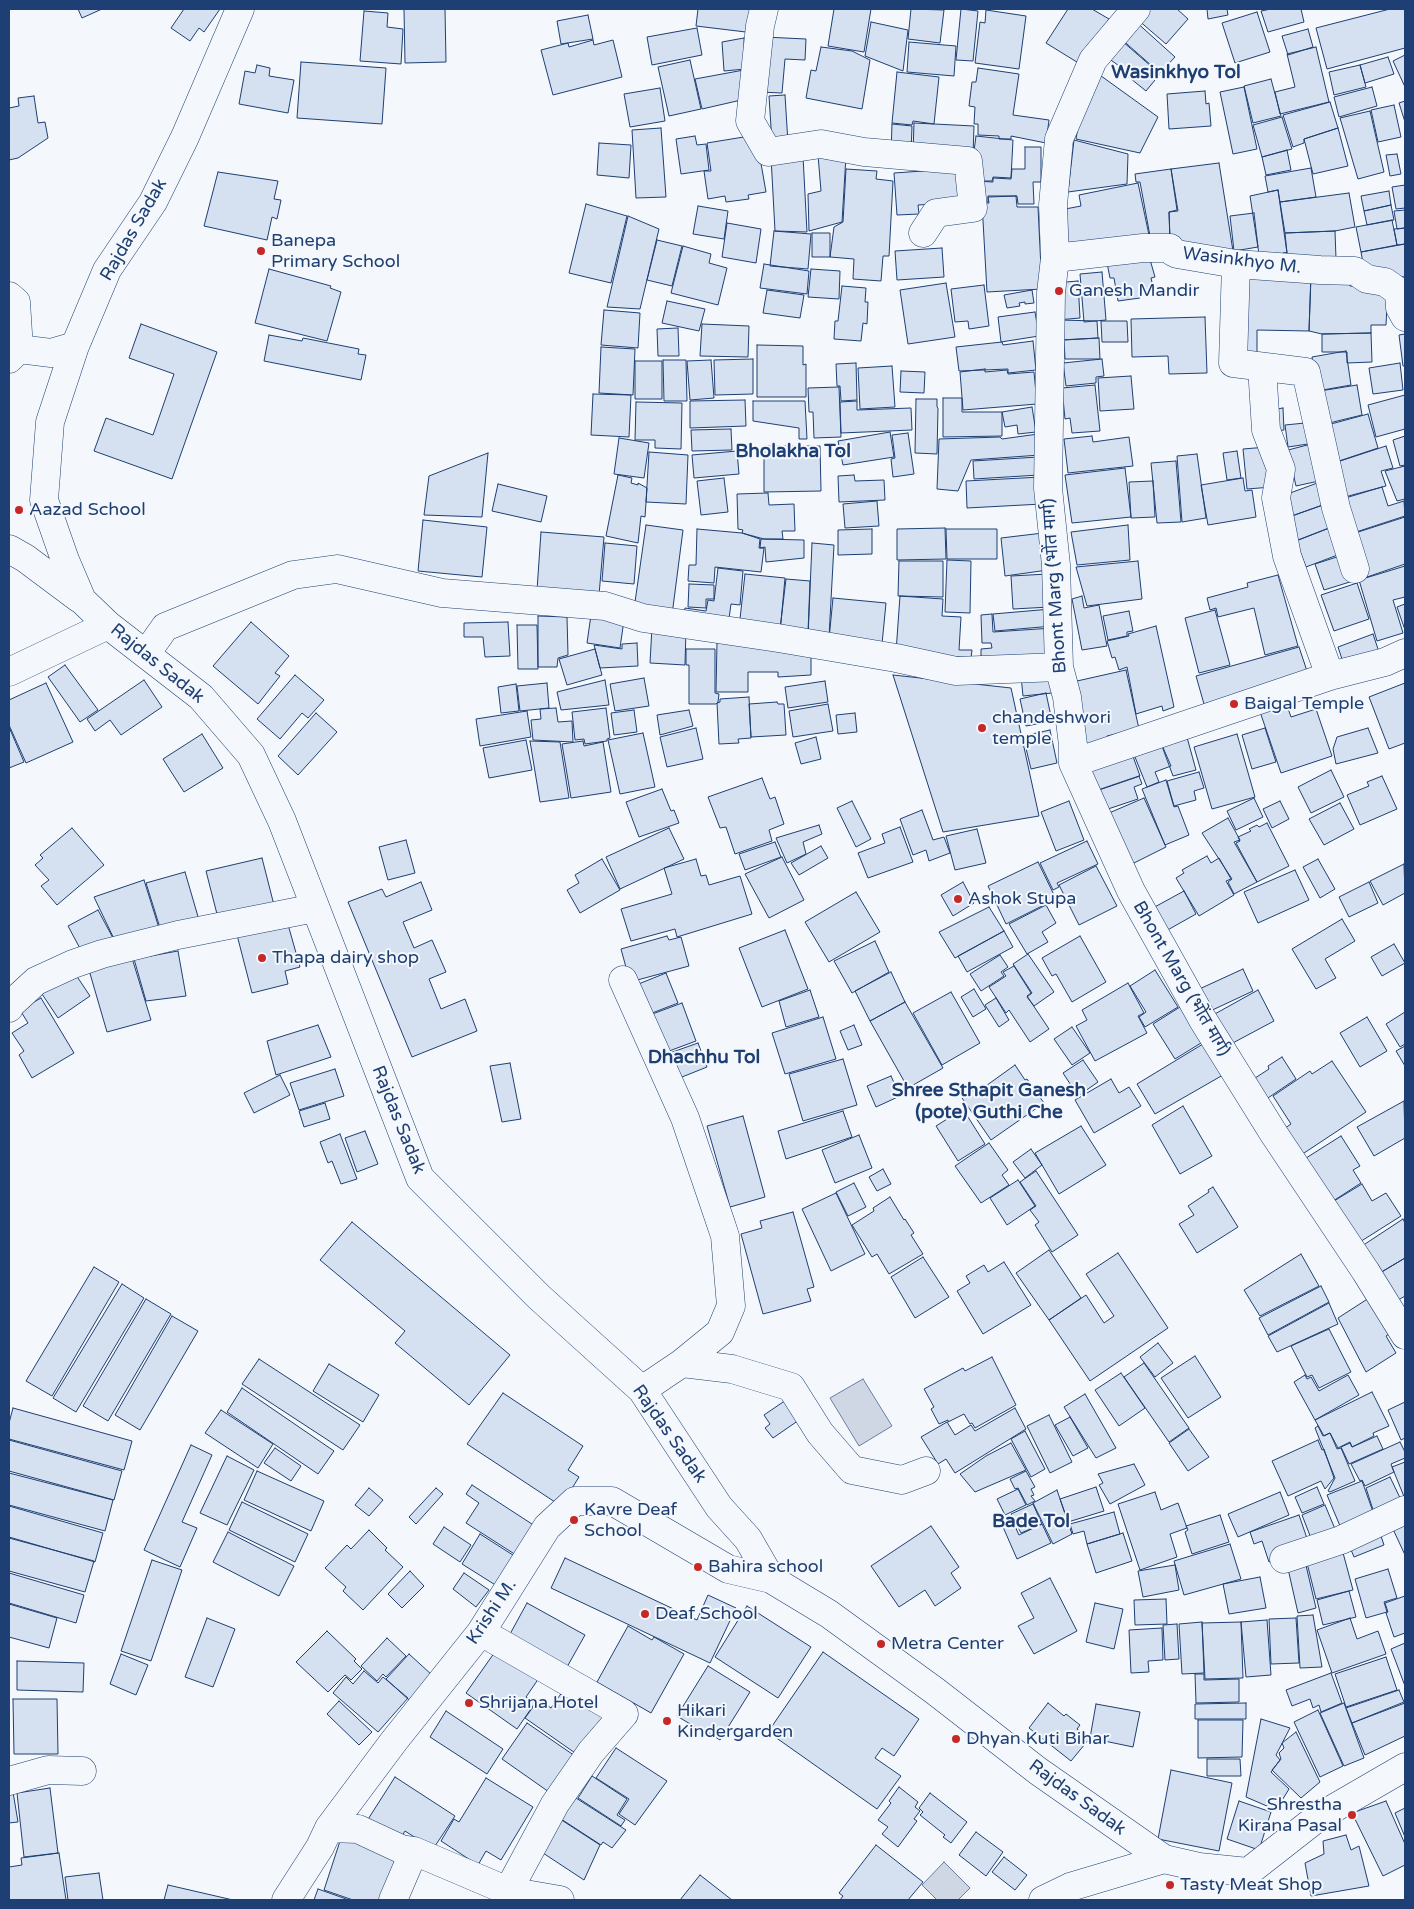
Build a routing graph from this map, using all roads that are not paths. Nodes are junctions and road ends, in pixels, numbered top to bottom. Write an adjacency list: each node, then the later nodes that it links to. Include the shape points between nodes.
1 (240, 9): 9 (street, Rajdas Sadak, via 185,137 153,202 107,270)
2 (1136, 9): 5 (street, Bhont Marg (भाेंत मार्ग), via 1093,60 1059,139 1053,205)
3 (762, 17): 4 (street, via 750,121 768,152 821,144 864,152 968,161 973,208 936,213)
4 (923, 233)
5 (1055, 258): 6 (street, Wasinkhyo M., via 1170,248 1177,254); 18 (street, Bhont Marg (भाेंत मार्ग), via 1051,293 1048,488 1056,565)
6 (1236, 264): 8 (street, Wasinkhyo M., via 1355,270 1367,279 1385,282 1399,292 1400,308); 11 (street, via 1233,364)
7 (9, 296): 10 (street, via 16,302)
8 (1405, 317)
9 (76, 346): 10 (street, via 51,353); 14 (street, Rajdas Sadak, via 50,422 44,500)
10 (14, 354)
11 (1262, 367): 13 (street, via 1306,372 1336,508); 20 (street, via 1266,430 1281,469 1276,498 1287,556)
12 (9, 549): 14 (street)
13 (1355, 570)
14 (82, 600): 15 (street, Rajdas Sadak)
15 (108, 625): 16 (street, Rajdas Sadak); 19 (street)
16 (146, 654): 18 (street, via 165,627 293,575 337,568 442,593 605,606 643,618 857,651 956,671); 22 (street, Rajdas Sadak, via 201,697 251,755 282,821)
17 (1405, 654): 20 (street)
18 (1058, 667): 21 (street, Bhont Marg (भाेंत मार्ग), via 1067,697)
19 (9, 672)
20 (1330, 676): 21 (street)
21 (1073, 763): 25 (street, Bhont Marg (भाेंत मार्ग), via 1131,891 1203,1020)
22 (315, 908): 24 (street, via 178,935 102,954 36,981); 27 (street, Rajdas Sadak, via 420,1178 539,1297)
23 (623, 980): 26 (street, via 685,1118 725,1236 731,1306 720,1332)
24 (9, 1008)
25 (1405, 1335)
26 (682, 1363): 27 (street); 28 (street, via 732,1369 791,1387 820,1433 852,1470 902,1480)
27 (642, 1390): 31 (street, Rajdas Sadak, via 719,1507 748,1539)
28 (926, 1471)
29 (1405, 1510): 30 (street, via 1341,1540)
30 (1284, 1559)
31 (771, 1579): 32 (street, Krishi M., via 728,1569 612,1501 575,1501 547,1527); 38 (street, Rajdas Sadak, via 830,1614 1038,1771)
32 (481, 1632): 36 (street, Krishi M.); 39 (street, via 624,1714 591,1752 555,1804)
33 (1405, 1767): 38 (street, Rajdas Sadak, via 1318,1818 1248,1872 1199,1867)
34 (82, 1771): 35 (street, via 48,1770)
35 (9, 1781)
36 (329, 1828): 37 (street, via 358,1828 401,1849); 40 (street, Krishi M.)
37 (414, 1851): 39 (street); 41 (street)
38 (1164, 1859): 43 (street, via 1070,1887)
39 (508, 1890): 42 (street)
40 (286, 1900)
41 (393, 1900)
42 (560, 1900)
43 (1043, 1900)

